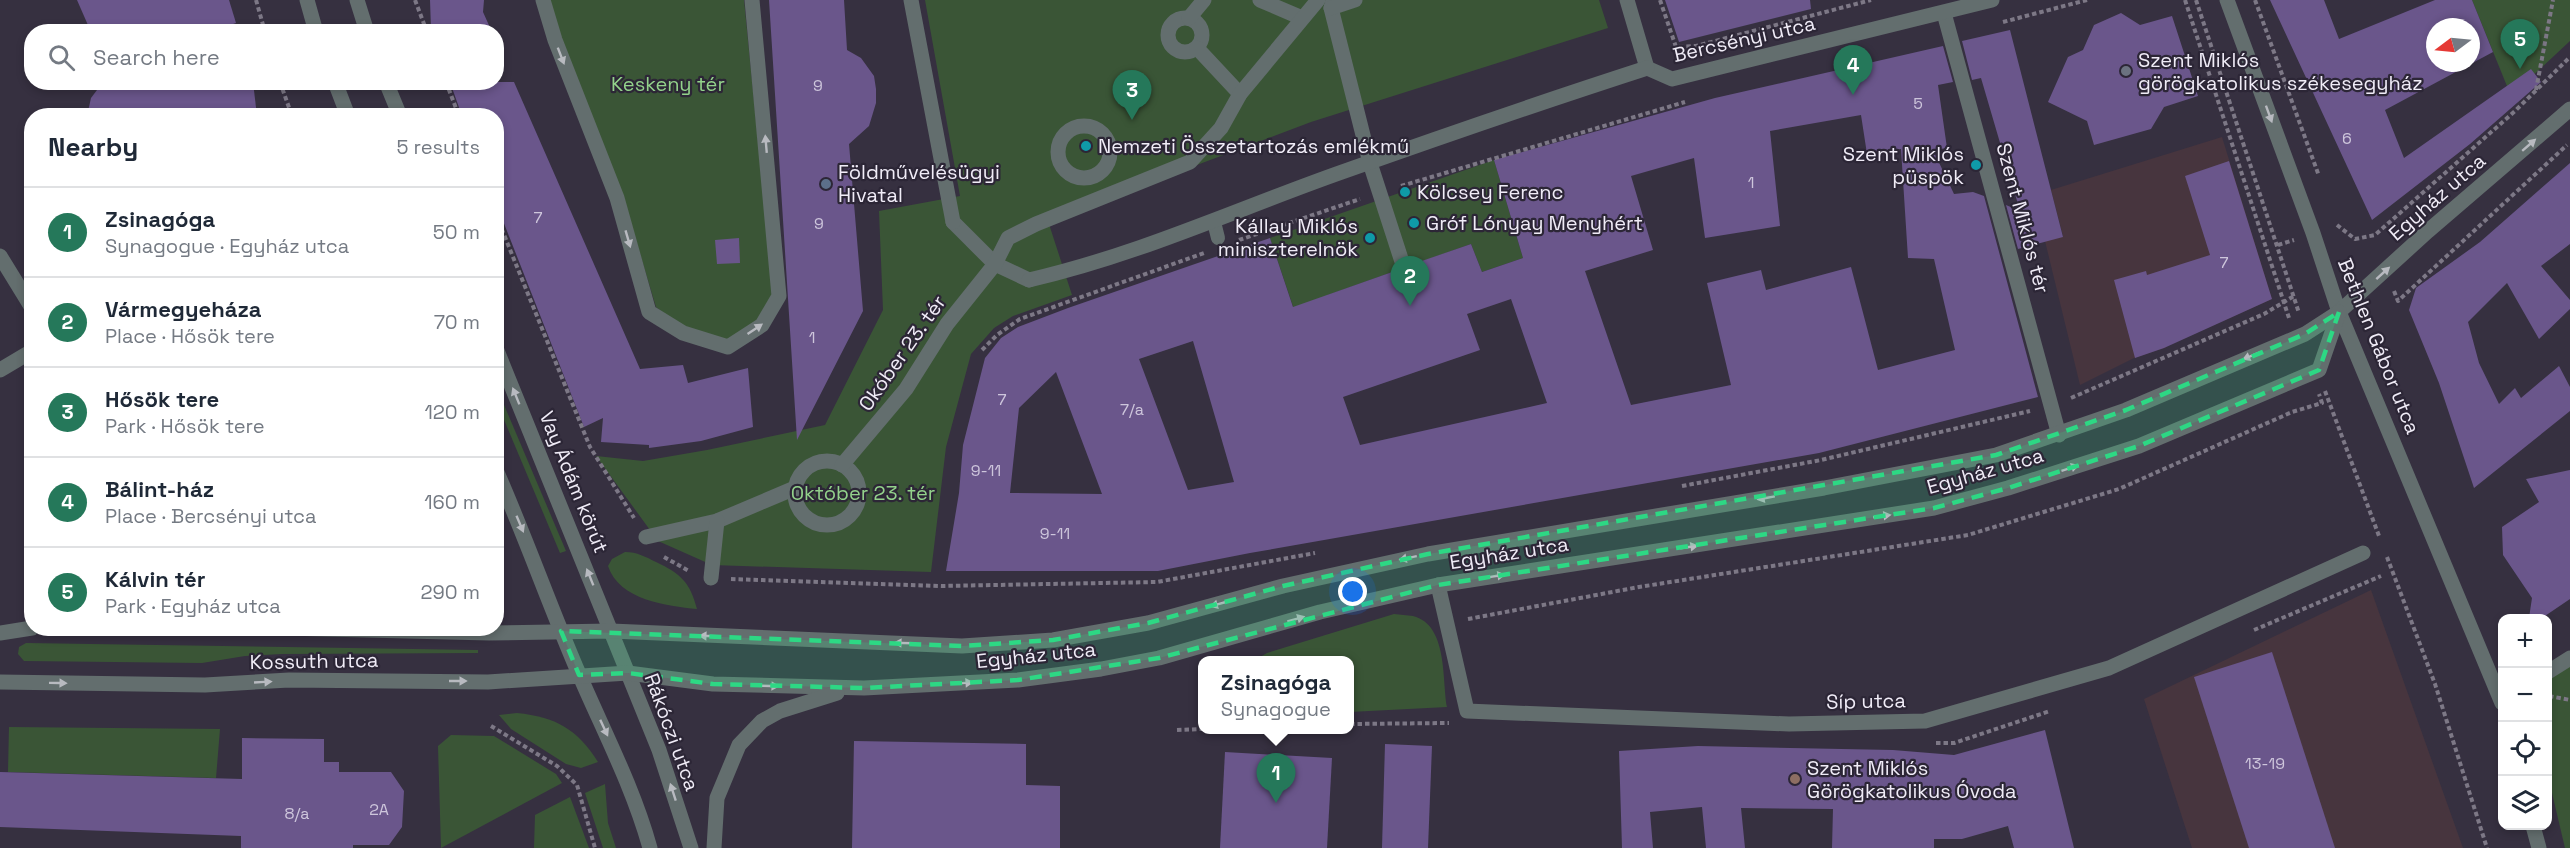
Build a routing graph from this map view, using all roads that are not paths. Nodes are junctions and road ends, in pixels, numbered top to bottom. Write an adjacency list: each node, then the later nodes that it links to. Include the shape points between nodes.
1 (307, 0): 17 (street)
2 (346, 0): 13 (street)
3 (543, 0): 4 (street, one-way to 4, via 617,198 649,312 683,333 728,347 762,325 779,296)
4 (752, 0)
5 (911, 0): 33 (street, via 953,222)
6 (1204, 0): 15 (street)
7 (1260, 0): 16 (street)
8 (1355, 0): 12 (street)
9 (1627, 0): 20 (street)
10 (1992, 0): 14 (street, Bercsényi utca)
11 (2227, 0): 36 (street, Bethlen Gábor utca, one-way to 36)
12 (1327, 3): 16 (street, Okóber 23. tér); 27 (street)
13 (358, 7): 18 (street)
14 (1944, 13): 20 (street, Bercsényi utca, via 1672,79); 40 (street, Szent Miklós tér)
15 (1189, 18): 19 (street, via 1201,29 1202,40); 19 (street, via 1173,23 1168,39 1179,52)
16 (1302, 18): 23 (street, Okóber 23. tér)
17 (314, 24)
18 (364, 24)
19 (1197, 48): 23 (street)
20 (1647, 68): 27 (street)
21 (338, 90): 24 (street)
22 (389, 90): 25 (street)
23 (1240, 94): 29 (street, Okóber 23. tér, via 1221,128 1190,162)
24 (345, 108)
25 (397, 108)
26 (2567, 112): 36 (street, Egyház utca, one-way to 26)
27 (1370, 163): 30 (street); 34 (street)
28 (1094, 176): 29 (street)
29 (1099, 198): 33 (street, Okóber 23. tér, via 1008,238)
30 (1214, 222): 31 (lane); 33 (street, via 1068,271 1029,280)
31 (1223, 241)
32 (0, 256): 35 (street)
33 (995, 264): 41 (street, Okóber 23. tér, via 947,324 906,389)
34 (1404, 268)
35 (24, 295)
36 (2339, 312): 40 (street, Egyház utca, one-way to 40, via 2126,410); 48 (street, Egyház utca, one-way to 36, via 1934,508 2008,488 2139,446 2319,370); 59 (street, Bethlen Gábor utca)
37 (24, 356): 39 (street)
38 (504, 368): 52 (street, Vay Ádám körút, one-way to 38)
39 (0, 370)
40 (2059, 435): 52 (street, Egyház utca, one-way to 52, via 1996,455 1824,488 1428,554 1283,586 1148,624 1053,640 962,646)
41 (842, 465): 43 (street, via 833,461 812,465 804,470); 43 (street, via 857,481 859,491 853,512 836,525 815,524 806,518 795,500)
42 (504, 488): 51 (street, one-way to 51)
43 (795, 488): 44 (street)
44 (717, 521): 45 (street); 47 (street)
45 (646, 537)
46 (2363, 553): 48 (street, Síp utca, via 2109,668 1925,721 1789,724 1467,711)
47 (711, 578)
48 (1438, 585): 60 (street, Egyház utca, one-way to 48, via 1018,680 1101,669 1159,658 1320,612)
49 (24, 629): 53 (street)
50 (504, 631): 51 (street, Kossuth utca)
51 (561, 631): 52 (street, Kossuth utca); 57 (street)
52 (611, 631): 56 (street, Rákóczi utca)
53 (0, 633)
54 (2570, 658): 55 (street)
55 (2552, 669)
56 (628, 673): 57 (street, Kossuth utca); 60 (street, Egyház utca, one-way to 60, via 713,684); 63 (street, Rákóczi utca, one-way to 56, via 659,750)
57 (579, 675): 58 (street, Kossuth utca, one-way to 57, via 488,682); 62 (street, one-way to 62, via 621,764)
58 (0, 682)
59 (2498, 686)
60 (864, 688): 64 (street, via 780,711 762,722 739,745 717,798)
61 (2534, 830): 65 (street)
62 (650, 848)
63 (691, 848)
64 (714, 848)
65 (2538, 848)

